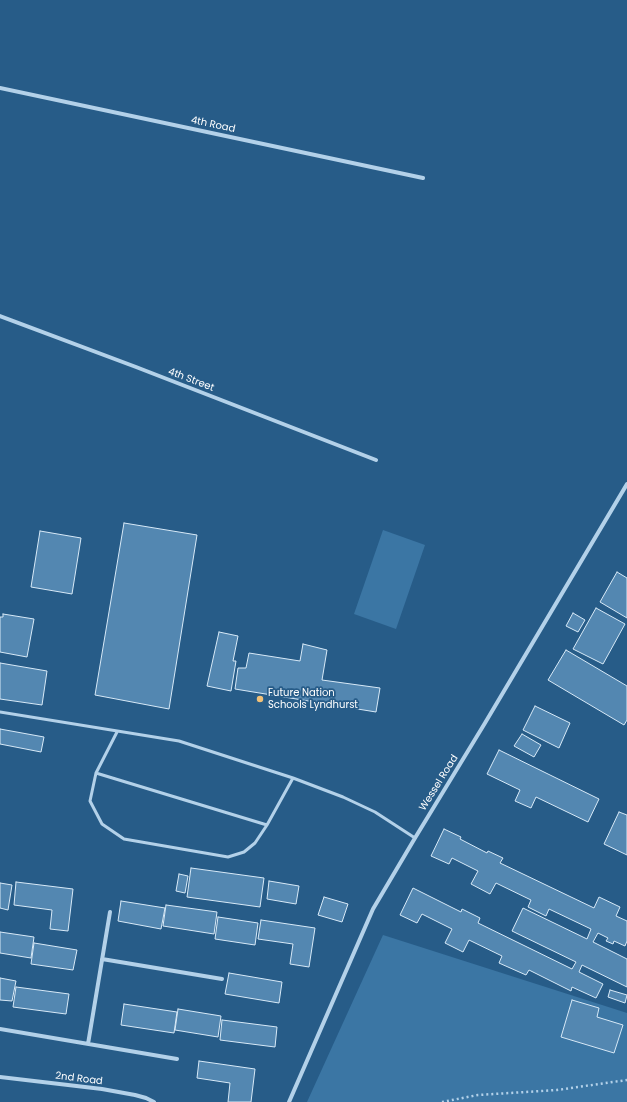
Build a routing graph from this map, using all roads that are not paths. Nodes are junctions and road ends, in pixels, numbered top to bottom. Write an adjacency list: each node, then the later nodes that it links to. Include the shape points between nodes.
1 (0, 88): 2 (street, 4th Road)
2 (423, 178)
3 (0, 316): 4 (street, 4th Street)
4 (376, 460)
5 (627, 484): 11 (street, Wessel Road)
6 (0, 712): 7 (lane)
7 (117, 732): 8 (lane); 9 (lane, via 180,741)
8 (96, 773): 10 (lane); 10 (lane, via 90,802 102,824 124,839 228,857 244,852 255,843)
9 (292, 778): 10 (lane); 11 (lane, via 375,812)
10 (267, 824)
11 (415, 838): 20 (street, Wessel Road, via 374,909)
12 (110, 912): 13 (street)
13 (102, 959): 14 (street); 16 (street)
14 (222, 979)
15 (0, 1029): 16 (street)
16 (88, 1044): 17 (street)
17 (177, 1059)
18 (0, 1077): 19 (street, 2nd Road, via 122,1093)
19 (154, 1102)
20 (289, 1102)

